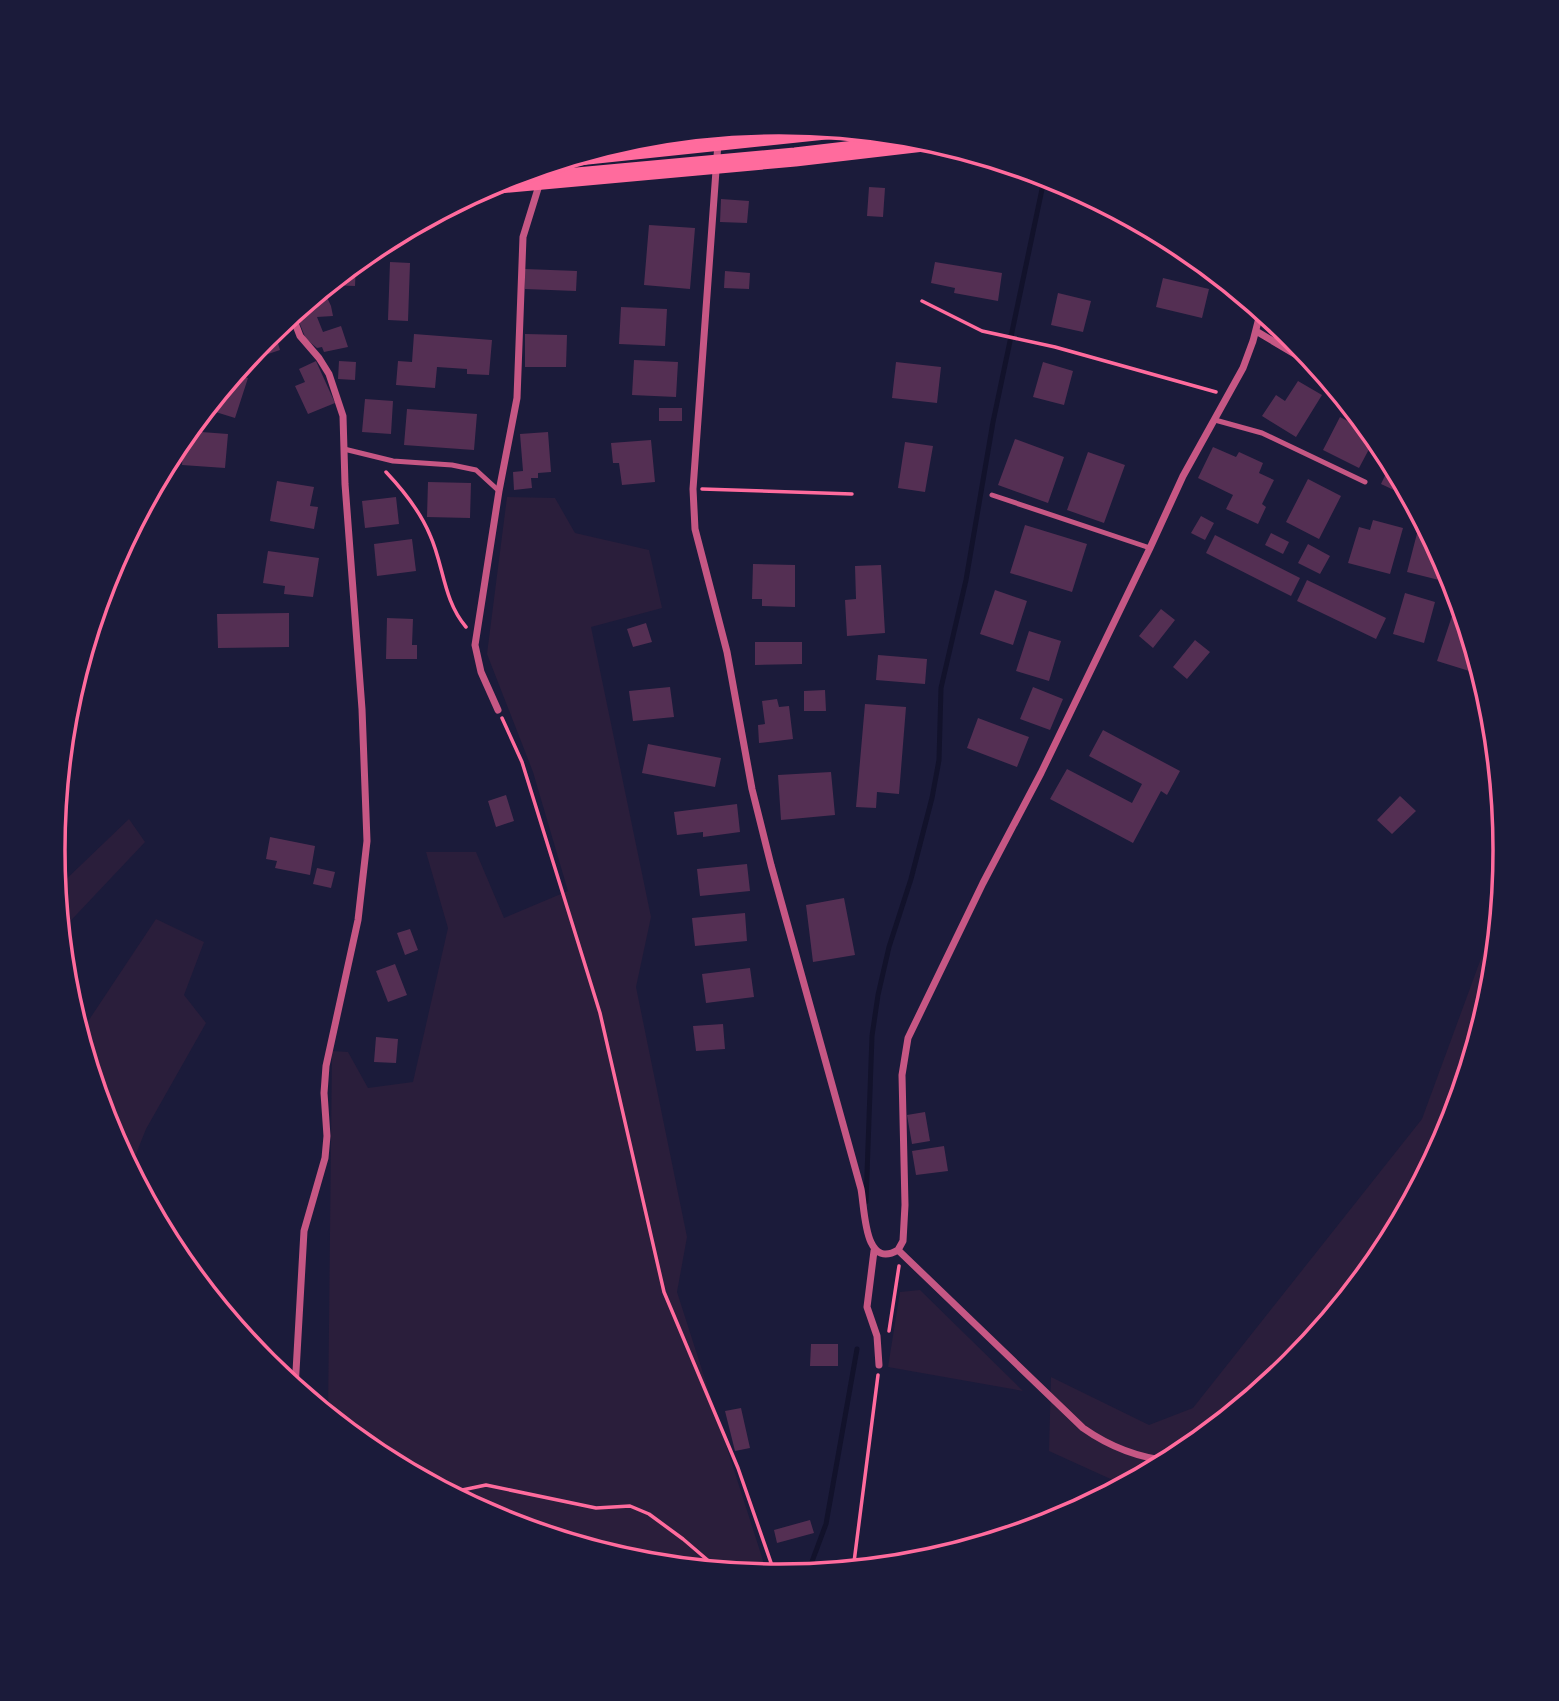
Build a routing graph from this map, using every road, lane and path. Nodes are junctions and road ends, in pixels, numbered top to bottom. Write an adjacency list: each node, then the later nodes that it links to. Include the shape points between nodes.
1 (765, 136): 4 (highway)
2 (718, 139): 17 (street)
3 (895, 145): 6 (highway)
4 (637, 150)
5 (542, 177): 18 (street, via 523,237 518,386)
6 (530, 181)
7 (922, 301): 12 (path, via 973,327)
8 (1259, 320): 10 (street)
9 (296, 324): 14 (street, via 332,380 342,409)
10 (1256, 331): 11 (street); 12 (street)
11 (1292, 352)
12 (1228, 396): 13 (street)
13 (1215, 420): 16 (lane, via 1262,433); 21 (street)
14 (344, 449): 15 (lane); 28 (street, via 367,860 326,1066 327,1143 304,1231)
15 (370, 454): 18 (lane, via 476,470); 22 (path, via 402,489 430,534 447,597)
16 (1365, 482)
17 (693, 489): 19 (path); 25 (street, via 695,529 727,652 752,789)
18 (499, 491): 22 (street)
19 (852, 494)
20 (992, 495): 21 (lane)
21 (1150, 548): 24 (street, via 908,1038 902,1075 905,1205 903,1241)
22 (476, 639): 23 (street, via 475,654)
23 (498, 710): 33 (path, via 522,762 600,1013 664,1292 738,1468)
24 (898, 1250): 25 (street, via 890,1254); 26 (path, via 887,1345); 29 (street, via 1083,1427 1118,1449)
25 (874, 1251): 26 (street, via 867,1307)
26 (879, 1354): 27 (street)
27 (879, 1365): 32 (path)
28 (296, 1376)
29 (1154, 1459)
30 (460, 1490): 31 (path, via 486,1485 596,1508 631,1506 649,1514)
31 (709, 1561)
32 (854, 1561)
33 (772, 1565)

